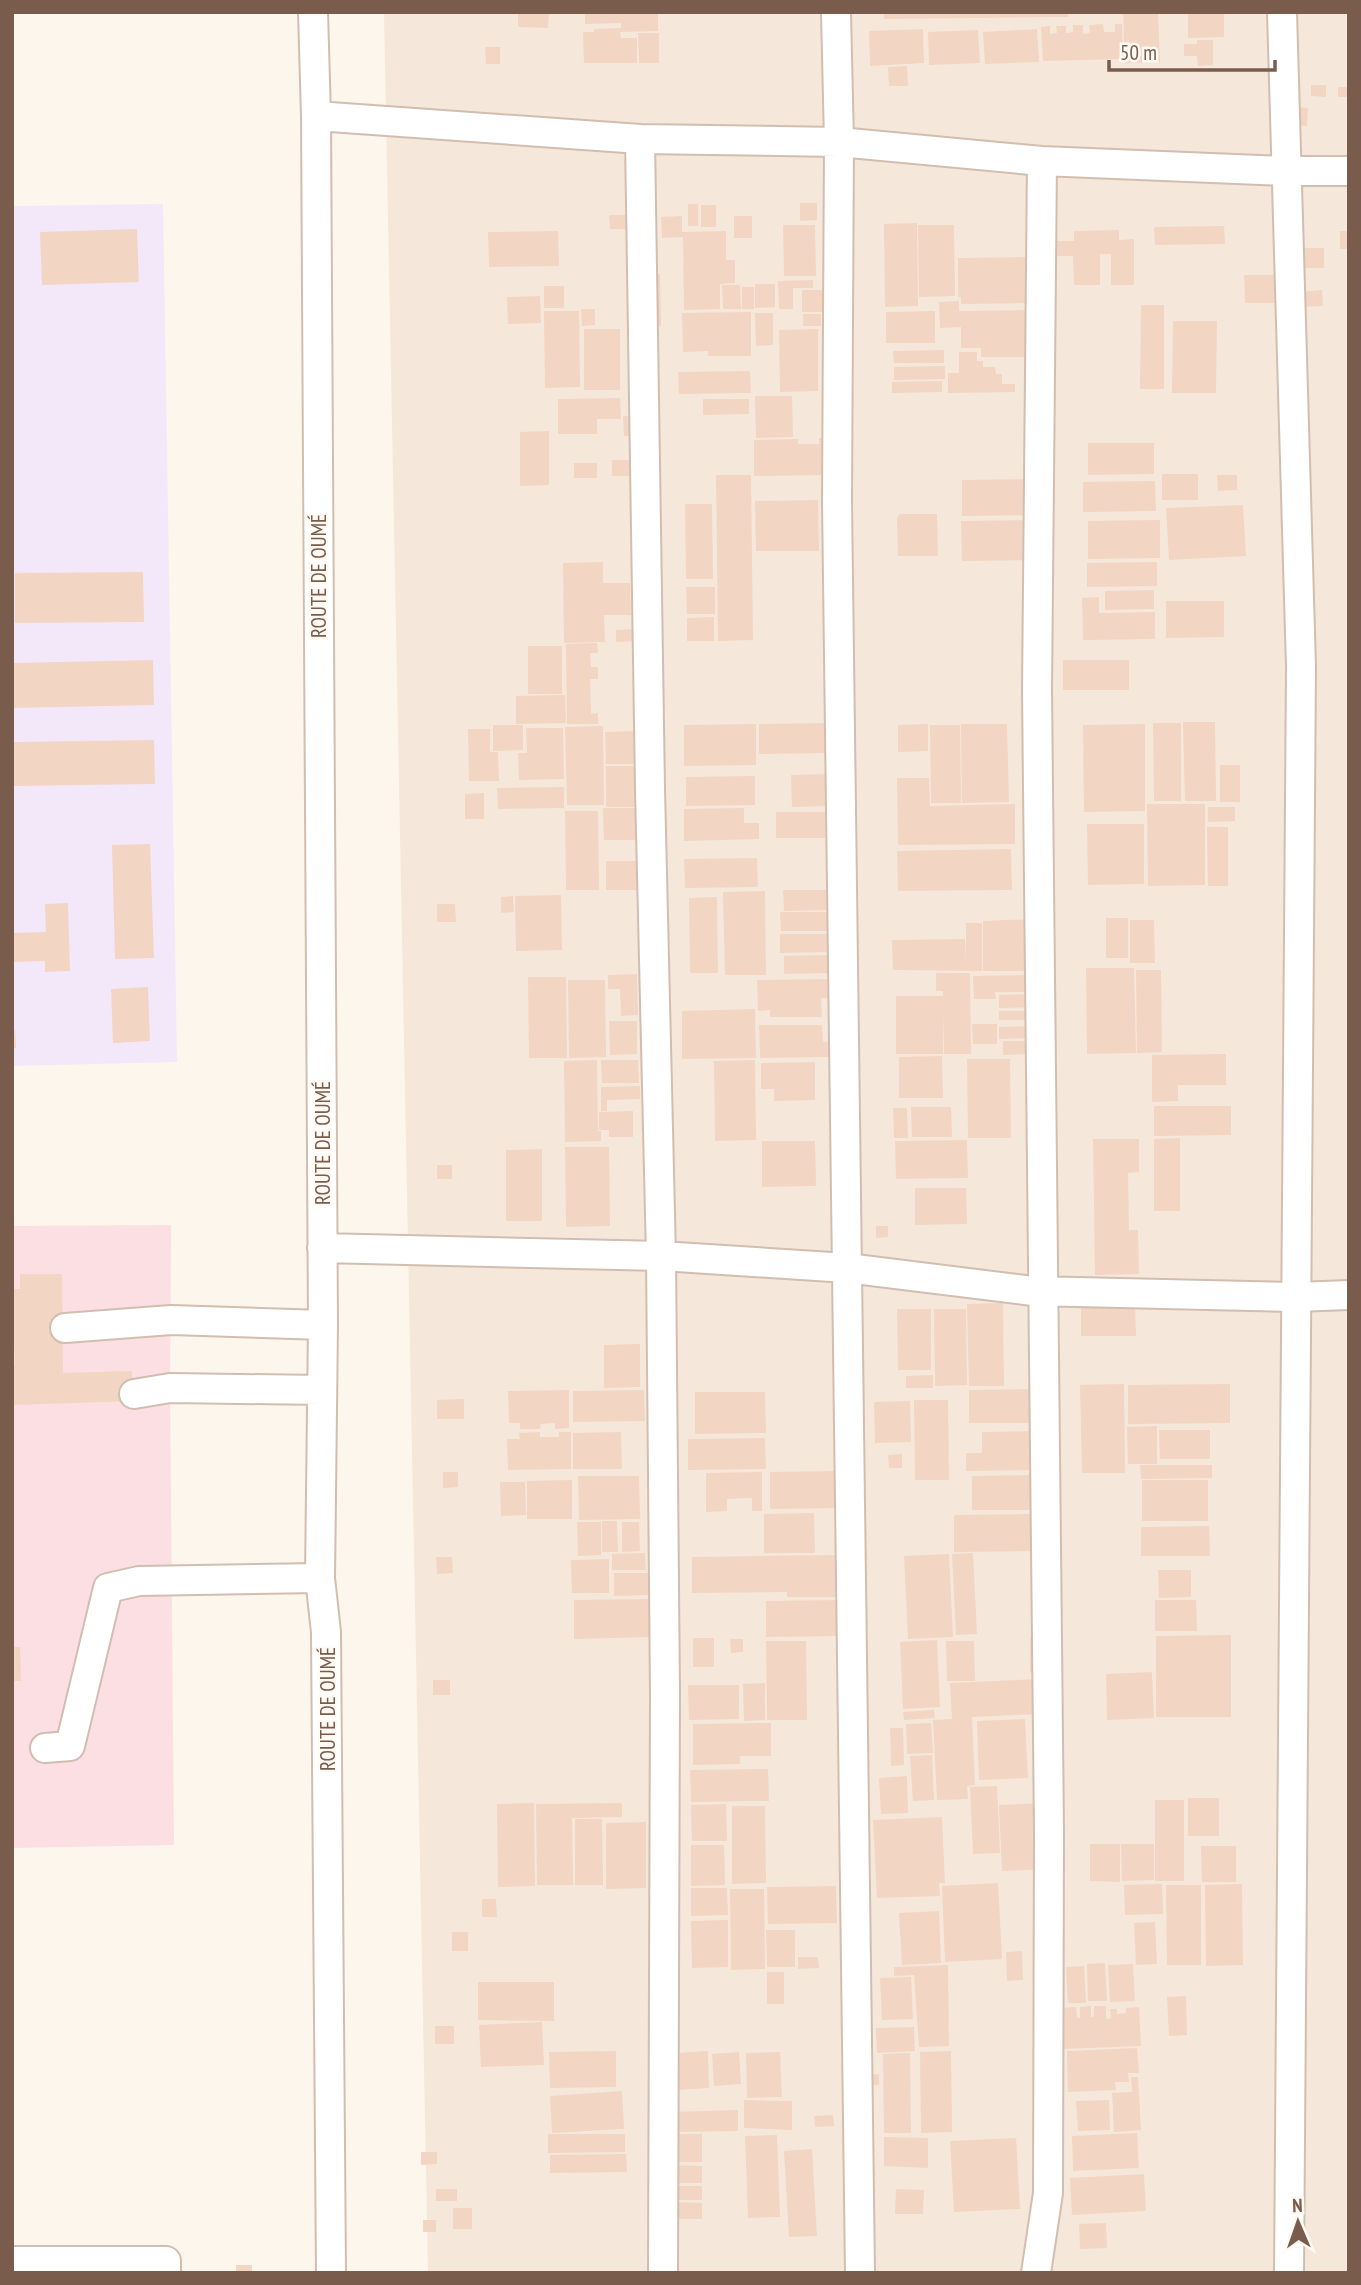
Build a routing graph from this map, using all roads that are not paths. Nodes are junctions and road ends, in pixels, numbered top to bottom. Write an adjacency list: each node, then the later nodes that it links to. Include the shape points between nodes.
1 (313, 12): 4 (street, ROUTE DE OUMÉ)
2 (836, 12): 6 (street)
3 (1283, 12): 8 (street)
4 (316, 116): 5 (street); 10 (street, ROUTE DE OUMÉ)
5 (640, 139): 6 (street); 11 (street)
6 (839, 142): 7 (street); 12 (street, via 837,501)
7 (1042, 161): 8 (street); 13 (street, via 1037,691)
8 (1286, 171): 9 (street); 15 (street, via 1301,667)
9 (1349, 171)
10 (322, 1248): 11 (street); 16 (street, ROUTE DE OUMÉ)
11 (661, 1256): 12 (street); 25 (street)
12 (847, 1268): 13 (street); 26 (street)
13 (1042, 1291): 15 (street); 27 (street, via 1049,2166)
14 (1349, 1295): 15 (street)
15 (1296, 1297): 28 (street)
16 (323, 1325): 17 (street, via 171,1320); 18 (street, ROUTE DE OUMÉ)
17 (65, 1328)
18 (322, 1390): 19 (street, via 170,1388); 20 (street, ROUTE DE OUMÉ)
19 (134, 1394)
20 (320, 1578): 21 (street, via 139,1581 108,1588 70,1746); 24 (street, ROUTE DE OUMÉ, via 326,1632)
21 (45, 1748)
22 (12, 2261): 23 (street, via 166,2260)
23 (166, 2273)
24 (331, 2273)
25 (663, 2273)
26 (860, 2273)
27 (1036, 2273)
28 (1289, 2273)

